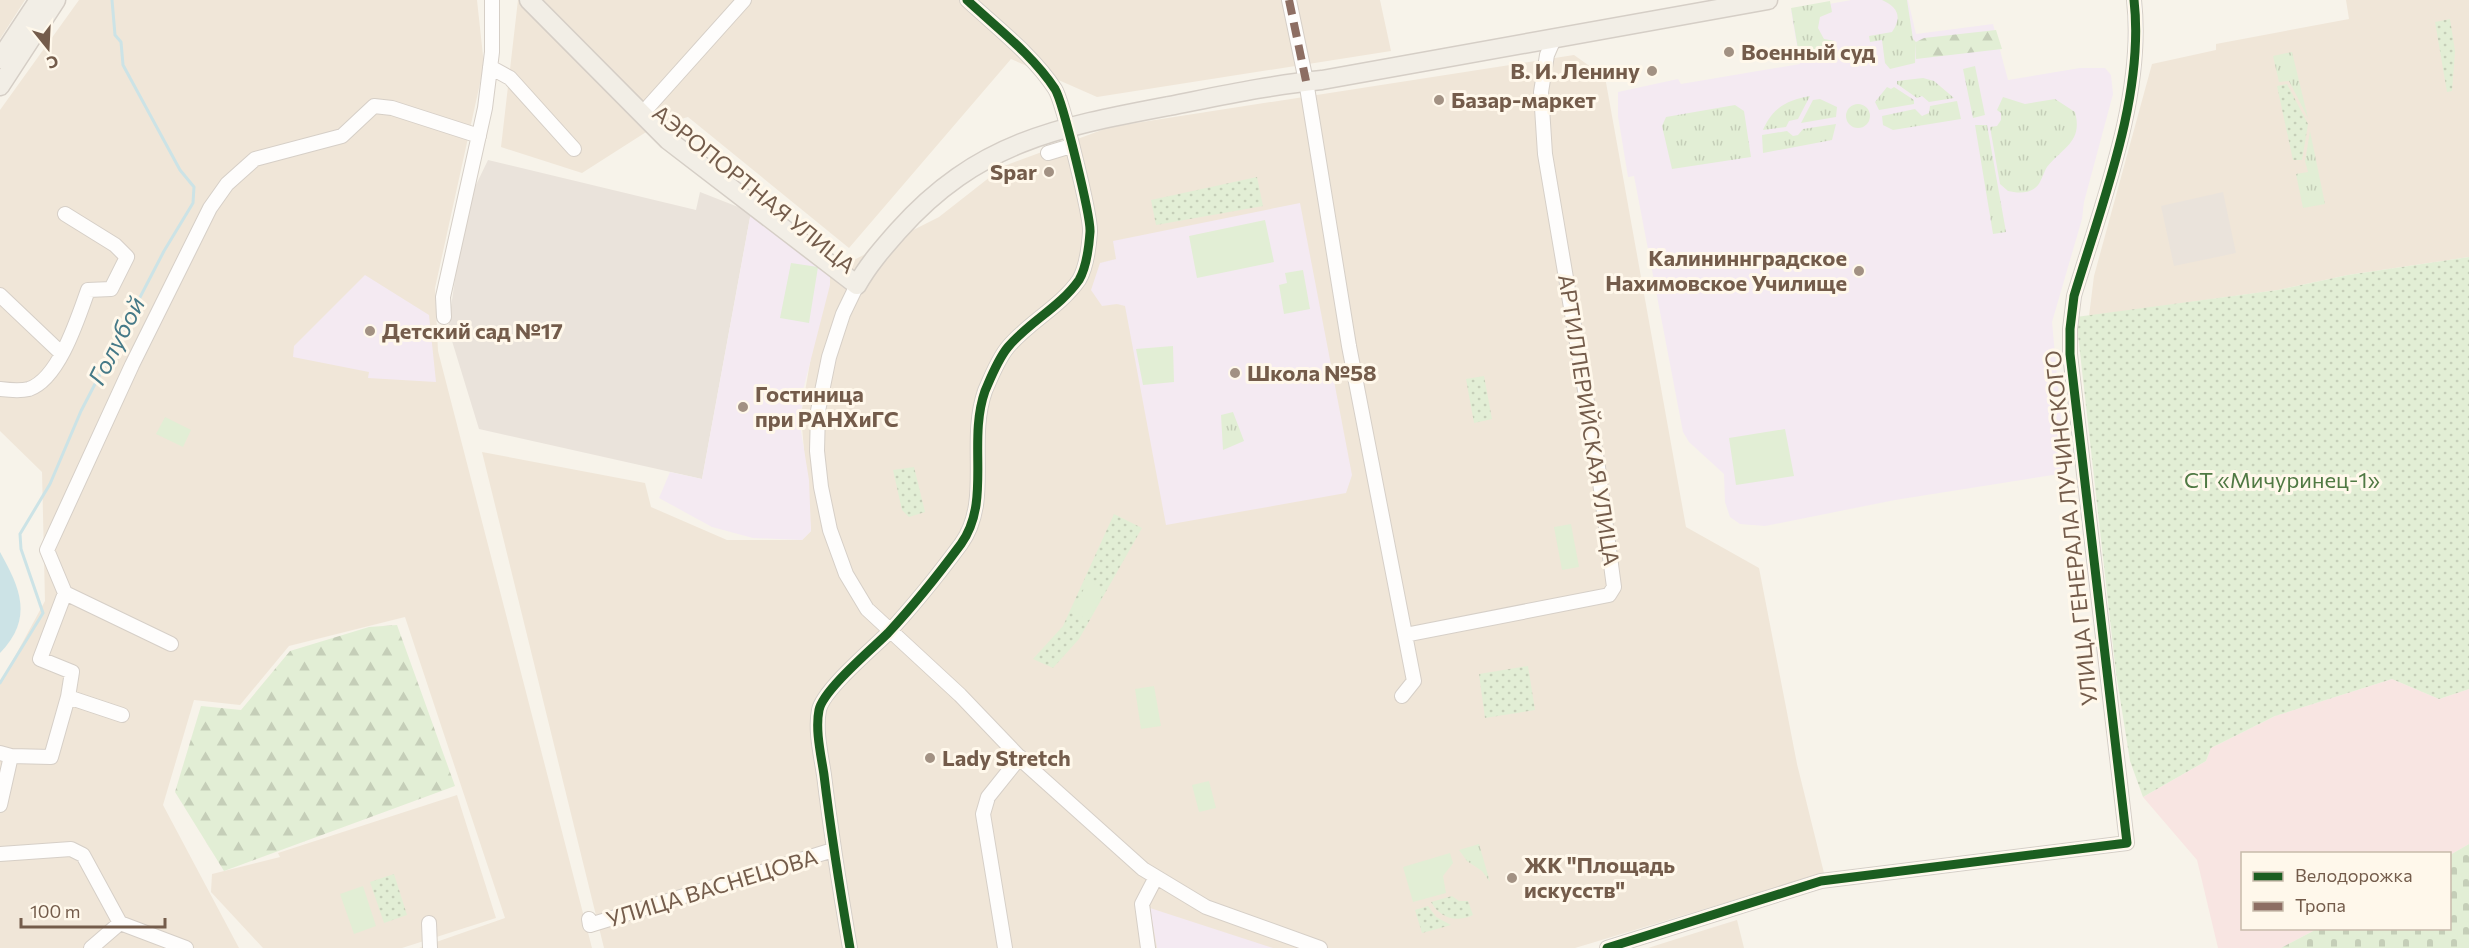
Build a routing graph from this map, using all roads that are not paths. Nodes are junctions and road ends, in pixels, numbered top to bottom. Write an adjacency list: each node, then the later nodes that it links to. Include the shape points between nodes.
1 (39, 0): 12 (main road)
2 (56, 0): 15 (main road)
3 (492, 0): 13 (street)
4 (529, 0): 23 (main road, АЭРОПОРТНАЯ УЛИЦА, via 668,140)
5 (546, 0): 16 (main road, АЭРОПОРТНАЯ УЛИЦА)
6 (744, 0): 16 (street)
7 (967, 0): 17 (street, via 1046,76 1057,93)
8 (1289, 0): 14 (street)
9 (1768, 0): 11 (main road)
10 (2134, 0): 51 (street, УЛИЦА ГЕНЕРАЛА ЛУЧИНСКОГО, via 2136,49 2129,100 2074,297 2070,329 2084,494 2127,843 1821,881)
11 (1554, 39): 14 (main road); 30 (street, АРТИЛЛЕРИЙСКАЯ УЛИЦА, via 1546,55 1541,92 1545,154 1598,467 1614,587 1609,595)
12 (0, 59)
13 (490, 67): 18 (street); 20 (street, via 510,78)
14 (1306, 81): 17 (main road); 30 (street, via 1377,499)
15 (0, 86)
16 (649, 106): 23 (main road, АЭРОПОРТНАЯ УЛИЦА, via 703,155)
17 (1068, 127): 19 (street); 23 (main road, via 1009,147 942,187)
18 (479, 136): 25 (street, via 444,297); 28 (street, via 392,108 374,106 342,136 255,159 226,184 210,208 132,365 47,550)
19 (1071, 146): 21 (street); 29 (street, via 1090,230 1081,276 1068,294 1007,348 994,371 978,414 974,521 958,548)
20 (574, 149)
21 (1048, 153)
22 (65, 214): 26 (street, via 115,245 127,257 111,289 88,290)
23 (859, 280): 29 (street, via 832,344 823,381 816,431 818,467 830,530 846,574 867,609)
24 (0, 295): 26 (street)
25 (444, 317)
26 (61, 353): 27 (street, via 51,374 28,389)
27 (0, 389)
28 (65, 593): 31 (street); 33 (street, via 40,659 72,672)
29 (889, 631): 36 (street, via 960,695); 38 (street, via 822,701 819,711)
30 (1405, 634): 32 (street, via 1414,681)
31 (171, 644)
32 (1402, 696)
33 (68, 697): 34 (street); 35 (street, via 51,757)
34 (122, 715)
35 (6, 755): 37 (street)
36 (1020, 757): 40 (street, via 1115,846); 48 (street, via 988,797 983,814)
37 (0, 805)
38 (833, 850): 41 (street, УЛИЦА ВАСНЕЦОВА); 47 (street)
39 (0, 854): 42 (street, via 78,851)
40 (1155, 877): 49 (street, via 1142,904); 50 (street, via 1206,907)
41 (590, 922)
42 (120, 923): 44 (street); 45 (street)
43 (429, 923): 46 (street)
44 (91, 948)
45 (186, 948)
46 (430, 948)
47 (850, 948)
48 (1005, 948)
49 (1148, 948)
50 (1320, 948)
51 (1607, 948)

